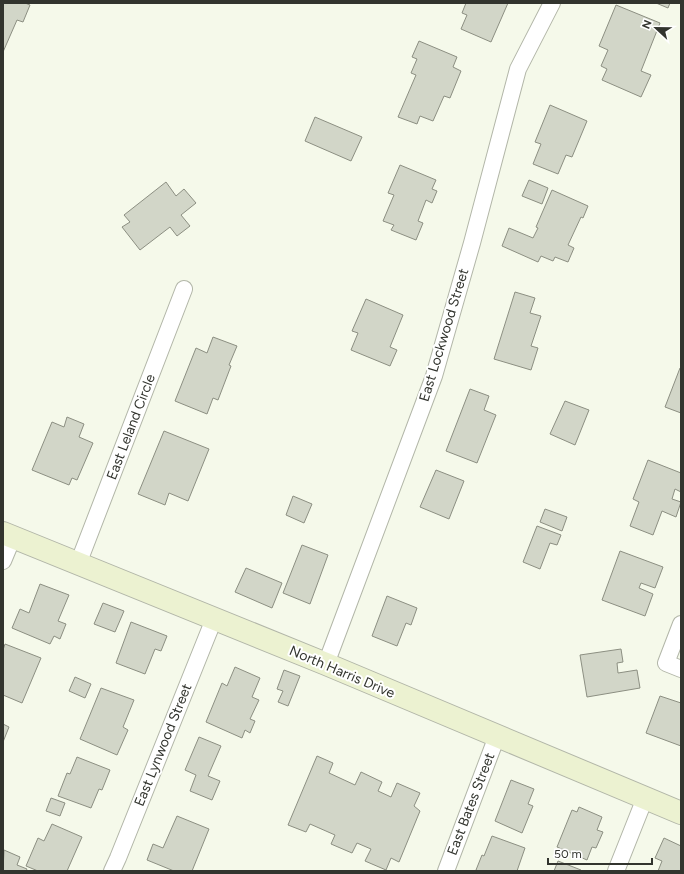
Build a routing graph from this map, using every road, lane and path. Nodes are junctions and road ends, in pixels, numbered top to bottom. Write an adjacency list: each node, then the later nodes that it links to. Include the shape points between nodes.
1 (552, 3): 8 (street, East Lockwood Street, via 518,70 434,376)
2 (184, 290): 5 (street, East Leland Circle)
3 (8, 535): 4 (street); 5 (street, North Harris Drive)
4 (3, 561)
5 (78, 564): 6 (street, North Harris Drive)
6 (214, 619): 8 (street, North Harris Drive); 13 (street, East Lynwood Street)
7 (681, 624): 9 (street)
8 (326, 664): 10 (street, North Harris Drive)
9 (674, 666)
10 (496, 736): 11 (street, North Harris Drive); 14 (street, East Bates Street)
11 (645, 798): 12 (street, North Harris Drive); 15 (street)
12 (681, 812)
13 (112, 871)
14 (446, 871)
15 (616, 871)

